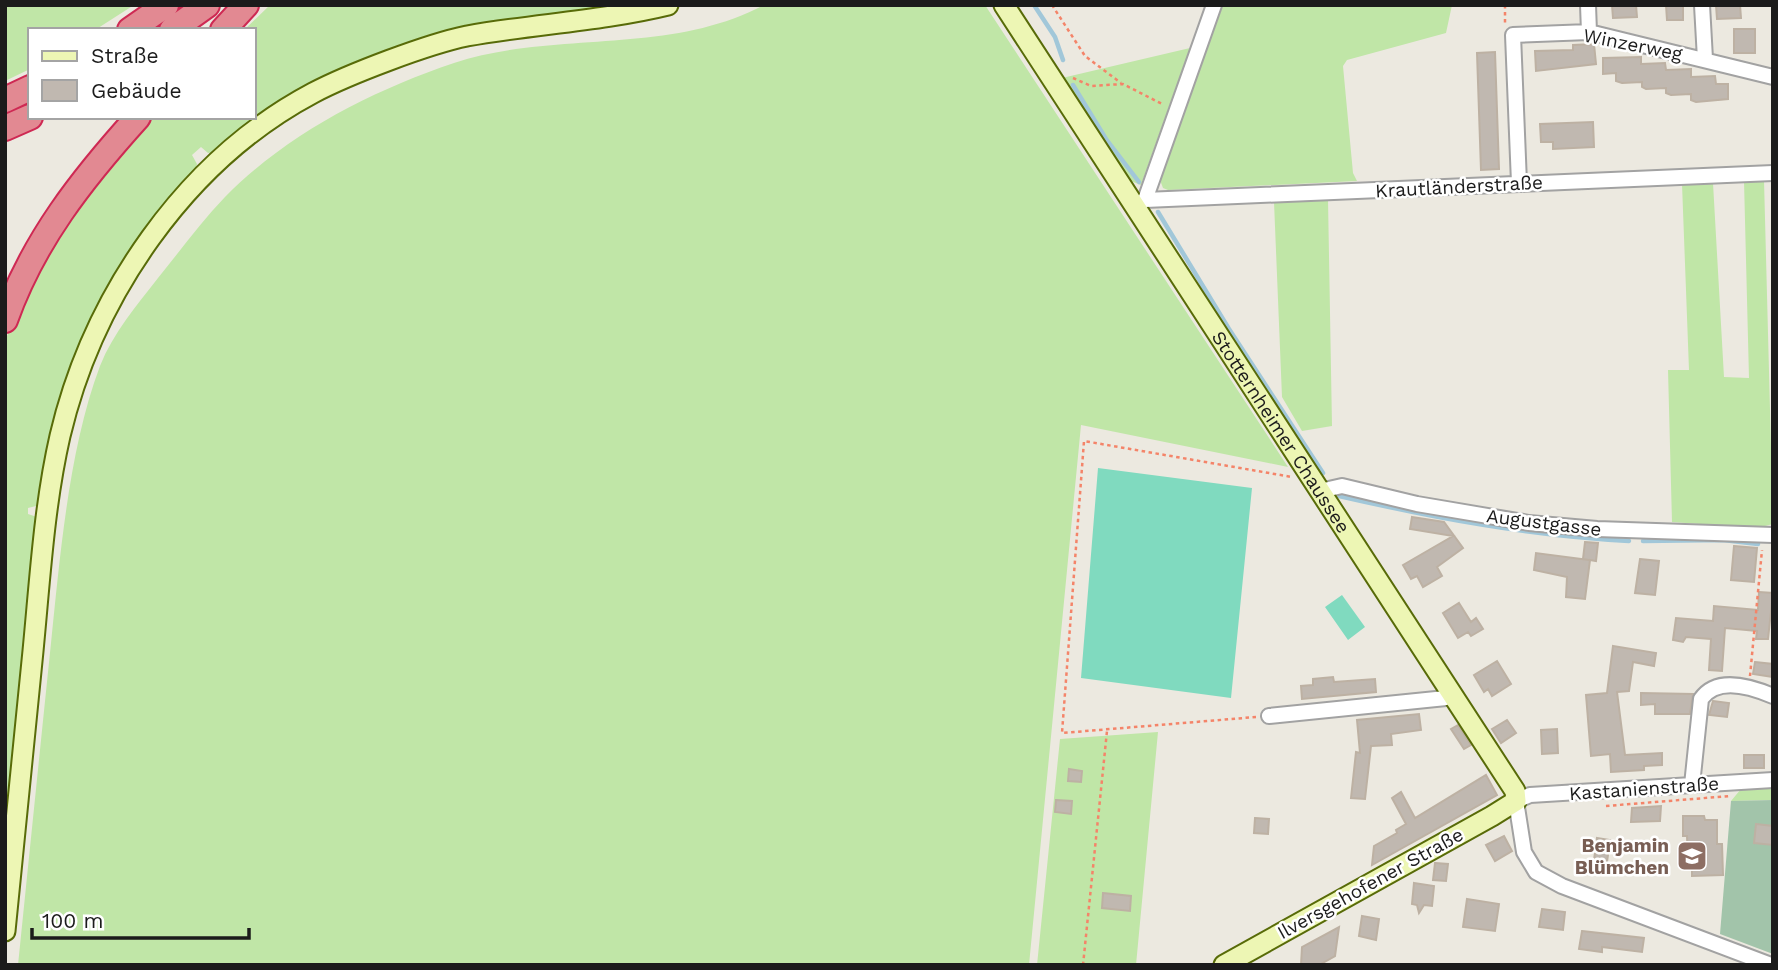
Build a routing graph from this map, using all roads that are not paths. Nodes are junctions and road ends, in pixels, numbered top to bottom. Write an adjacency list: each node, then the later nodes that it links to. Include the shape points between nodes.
1 (166, 5): 9 (highway)
2 (206, 5): 10 (highway)
3 (246, 5): 11 (highway)
4 (668, 5): 32 (street, via 625,16 463,37 314,93 236,146 193,186 149,242 89,341 60,437 47,514)
5 (1004, 5): 22 (street, Stotternheimer Chaussee, via 1111,170)
6 (1214, 5): 22 (street)
7 (1588, 5): 12 (street)
8 (1702, 5): 13 (street)
9 (133, 28)
10 (175, 28)
11 (225, 28)
12 (1589, 32): 13 (street, Winzerweg); 21 (street, Winzerweg, via 1513,35)
13 (1705, 59): 14 (street, Winzerweg)
14 (1773, 77)
15 (28, 89): 16 (highway)
16 (5, 100)
17 (28, 118): 19 (highway)
18 (136, 119): 23 (highway, via 67,201 19,281)
19 (5, 128)
20 (1773, 173): 21 (street, Krautländerstraße)
21 (1519, 183): 22 (street, Krautländerstraße)
22 (1140, 203): 24 (street, Stotternheimer Chaussee)
23 (5, 320)
24 (1320, 491): 25 (street, Augustgasse, via 1342,486 1529,523); 26 (street, Stotternheimer Chaussee)
25 (1768, 536)
26 (1453, 694): 28 (street); 31 (street, Stotternheimer Chaussee, via 1510,780)
27 (1773, 696): 30 (street, via 1747,686 1724,686 1705,694)
28 (1269, 716)
29 (1773, 780): 30 (street, Kastanienstraße)
30 (1692, 785): 31 (street, Kastanienstraße, via 1530,795)
31 (1516, 801): 33 (street, Ilversgehofener Straße); 34 (street, via 1524,852 1536,872 1562,887)
32 (5, 931)
33 (1224, 965)
34 (1771, 965)

